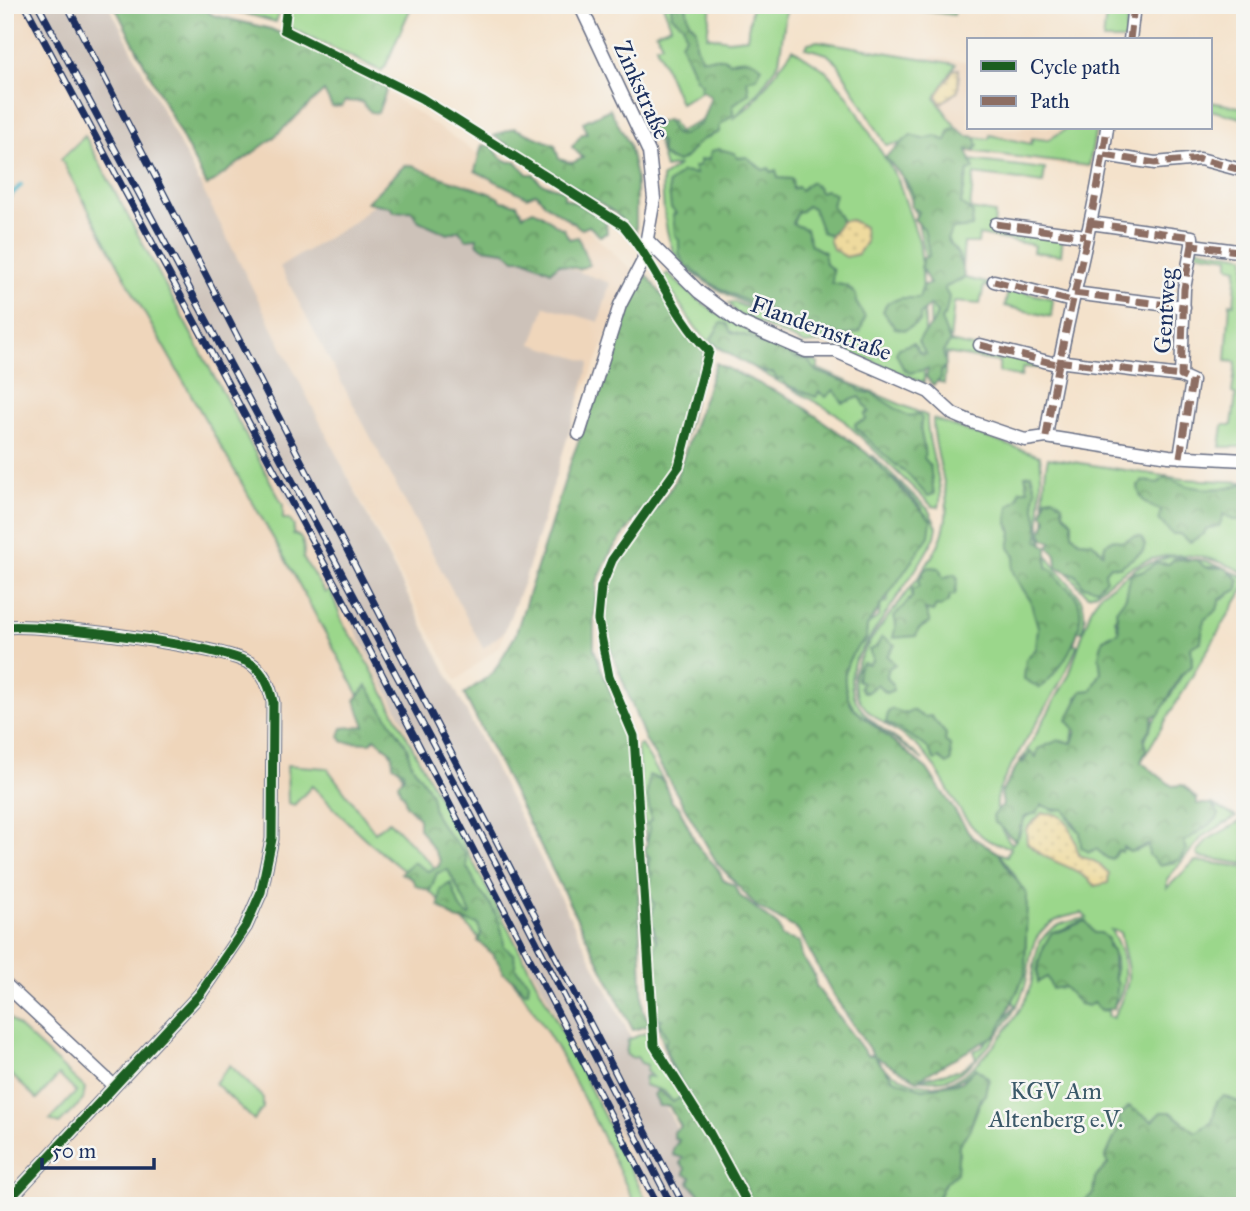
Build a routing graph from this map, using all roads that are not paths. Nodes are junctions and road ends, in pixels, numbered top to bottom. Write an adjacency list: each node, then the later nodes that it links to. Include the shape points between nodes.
1 (580, 5): 9 (street, Zinkstraße, via 649,152 654,199)
2 (1134, 5): 3 (street)
3 (1130, 38)
4 (1107, 130): 5 (street)
5 (1104, 155): 6 (street, via 1156,163 1200,159); 8 (street)
6 (1245, 171)
7 (996, 224): 8 (street)
8 (1088, 229): 10 (street, via 1192,237); 13 (street)
9 (648, 241): 18 (street, Zinkstraße, via 620,305); 19 (street, Flandernstraße, via 699,292 738,322 806,351 835,351 929,392 953,415 1025,440)
10 (1192, 244): 11 (street); 14 (street, Gentweg)
11 (1245, 252)
12 (994, 281): 13 (street)
13 (1073, 297): 14 (street); 16 (street)
14 (1184, 307): 17 (street, Gentweg)
15 (981, 345): 16 (street)
16 (1057, 362): 17 (street); 19 (street)
17 (1181, 376): 20 (street, Gentweg, via 1192,381)
18 (579, 434)
19 (1046, 438): 20 (street, Flandernstraße)
20 (1180, 457): 21 (street, Flandernstraße)
21 (1245, 460)
22 (5, 627): 24 (street, via 39,626 238,657 261,673 270,688 274,816 269,861 255,909 200,994)
23 (5, 984): 24 (street)
24 (114, 1086): 25 (street)
25 (5, 1204)

